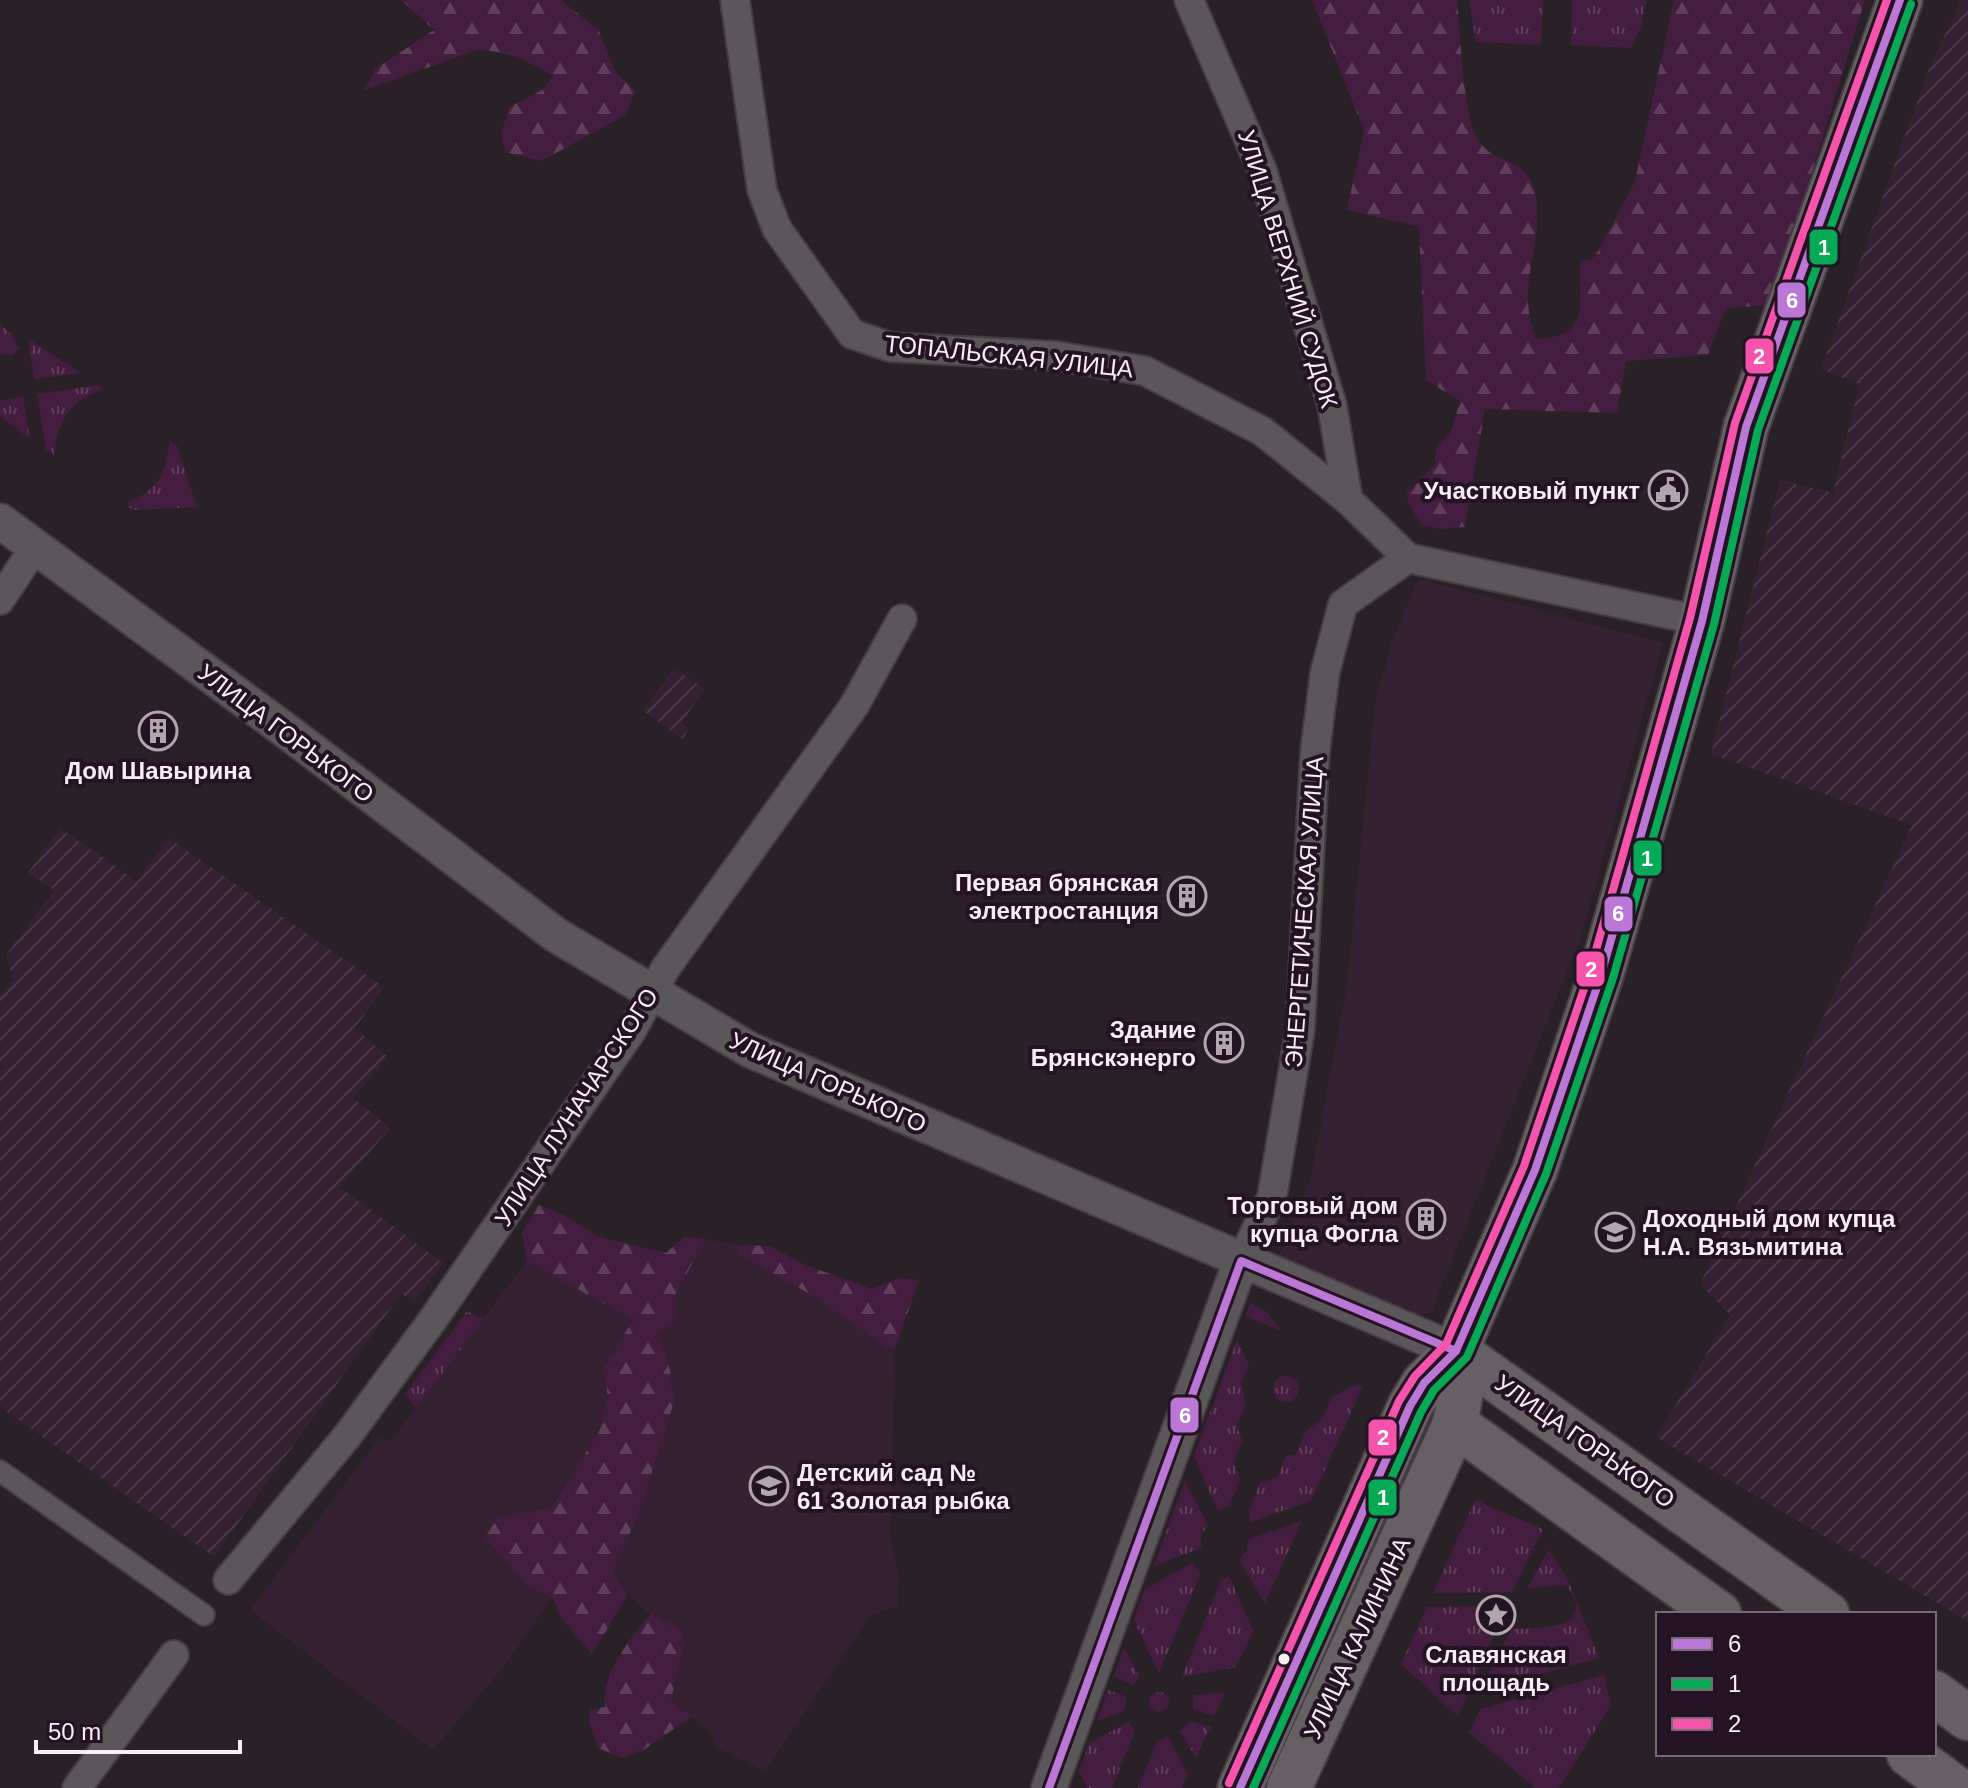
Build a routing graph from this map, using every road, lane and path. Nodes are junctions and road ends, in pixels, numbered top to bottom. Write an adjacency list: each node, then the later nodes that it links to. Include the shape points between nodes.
1 (735, 0): 4 (street, ТОПАЛЬСКАЯ УЛИЦА, via 762,190 777,229 852,334 890,347 1057,356 1145,371 1262,431)
2 (1189, 0): 4 (street, УЛИЦА ВЕРХНИЙ СУДОК, via 1262,170 1332,405)
3 (1900, 0): 10 (main road, УЛИЦА КАЛИНИНА, via 1746,427)
4 (1348, 500): 7 (street, ТОПАЛЬСКАЯ УЛИЦА)
5 (0, 521): 6 (street, УЛИЦА ГОРЬКОГО)
6 (35, 547): 8 (street); 11 (street, УЛИЦА ГОРЬКОГО, via 556,935)
7 (1408, 558): 10 (street); 12 (street, ЭНЕРГЕТИЧЕСКАЯ УЛИЦА, via 1343,604 1325,672 1315,752 1300,1030 1272,1197)
8 (0, 600)
9 (902, 619): 11 (street, УЛИЦА ЛУНАЧАРСКОГО, via 854,706 665,969)
10 (1702, 621): 13 (main road, УЛИЦА КАЛИНИНА, via 1576,1050 1535,1170)
11 (654, 992): 12 (street, УЛИЦА ГОРЬКОГО, via 750,1050); 16 (street, УЛИЦА ЛУНАЧАРСКОГО, via 434,1318 348,1435)
12 (1241, 1261): 13 (street, УЛИЦА ГОРЬКОГО); 25 (street, ЭНЕРГЕТИЧЕСКАЯ УЛИЦА)
13 (1456, 1351): 14 (main road, УЛИЦА КАЛИНИНА, via 1461,1391); 18 (main road, УЛИЦА ГОРЬКОГО); 26 (main road, УЛИЦА КАЛИНИНА, via 1424,1383 1410,1406)
14 (1455, 1424): 17 (main road); 27 (main road, УЛИЦА КАЛИНИНА)
15 (0, 1471): 19 (street)
16 (228, 1580)
17 (1716, 1612)
18 (1824, 1612)
19 (204, 1615)
20 (174, 1655): 24 (street)
21 (1936, 1694): 22 (main road)
22 (1968, 1718)
23 (1912, 1756): 28 (main road)
24 (77, 1788)
25 (1049, 1788)
26 (1240, 1788)
27 (1289, 1788)
28 (1955, 1788)

